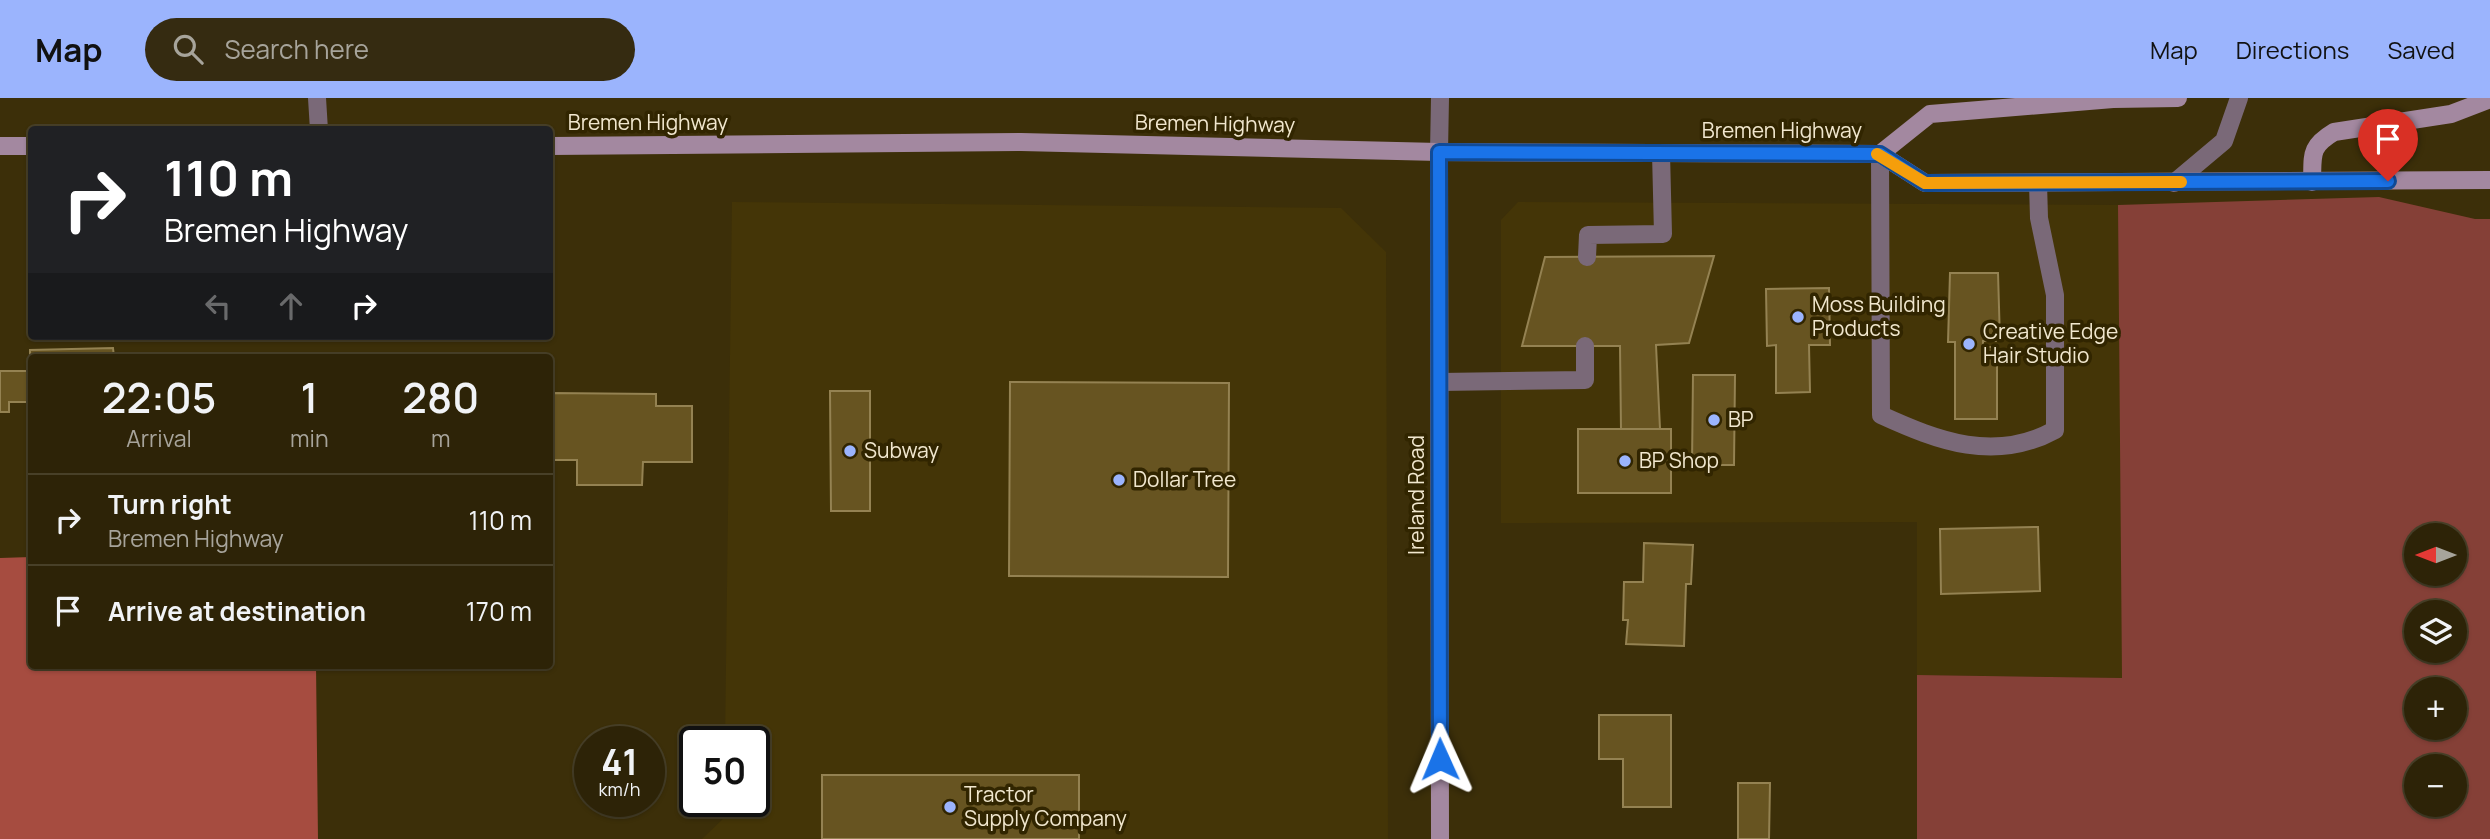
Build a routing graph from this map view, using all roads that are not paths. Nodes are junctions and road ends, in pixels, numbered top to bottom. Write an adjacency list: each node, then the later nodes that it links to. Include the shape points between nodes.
1 (317, 98): 7 (street)
2 (1440, 98): 11 (street)
3 (2178, 98): 5 (main road, Bremen Highway)
4 (2239, 98): 17 (street, via 2224,141)
5 (2114, 99): 13 (main road, Bremen Highway, via 1930,114)
6 (2490, 99): 15 (main road, via 2451,114 2334,132 2319,141 2313,154)
7 (319, 126)
8 (0, 146): 9 (main road)
9 (28, 146)
10 (553, 146): 11 (main road, Bremen Highway, via 1021,142)
11 (1439, 152): 12 (main road, Bremen Highway); 20 (main road, Ireland Road)
12 (1661, 153): 13 (main road, Bremen Highway); 18 (street, via 1663,234 1588,235)
13 (1880, 154): 16 (main road, Bremen Highway, via 1925,183); 16 (street, via 1881,415 1942,440 2011,446 2035,441 2055,430 2055,295 2039,218)
14 (2490, 180): 15 (main road, Bremen Highway)
15 (2312, 182): 17 (main road, Bremen Highway)
16 (2038, 183): 17 (main road, Bremen Highway)
17 (2174, 183)
18 (1587, 257)
19 (1585, 346): 20 (street, via 1585,380)
20 (1440, 382): 21 (main road, Ireland Road)
21 (1440, 839)

